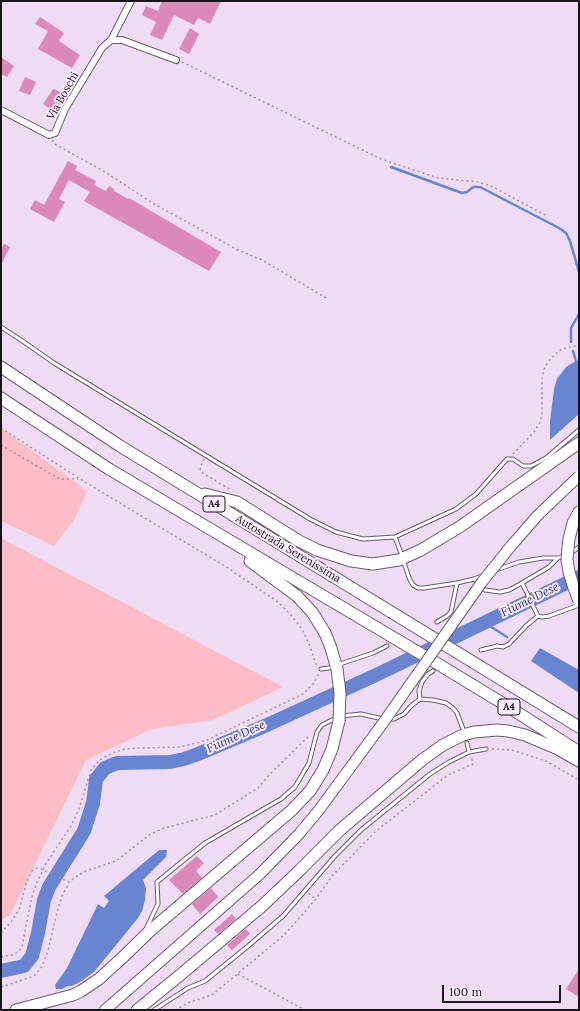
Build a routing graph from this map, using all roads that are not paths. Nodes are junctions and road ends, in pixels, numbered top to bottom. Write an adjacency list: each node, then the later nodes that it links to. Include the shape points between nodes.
1 (131, 1): 2 (street, Via Boschi)
2 (111, 40): 3 (street, via 122,40); 4 (street, Via Boschi, via 102,48 65,109 55,133 49,135)
3 (176, 60)
4 (1, 110)
5 (1, 327): 14 (lane, via 54,363 310,519 336,532 363,539)
6 (1, 367): 11 (highway, Autostrada Serenissima / A4)
7 (1, 398): 12 (highway, Autostrada Serenissima / A4, via 109,469)
8 (579, 430): 14 (lane, via 546,458 531,466 507,459 476,494 456,509)
9 (579, 443): 11 (highway, via 461,526 421,550 399,560 373,564 350,561 317,550 236,502)
10 (579, 476): 41 (main road, bridge, via 538,515 482,582 383,723 299,834 260,874)
11 (193, 491): 32 (highway, Autostrada Serenissima / A4)
12 (179, 511): 28 (highway, via 207,534 257,566 297,596 312,612 325,633); 29 (highway, Autostrada Serenissima / A4, via 413,649)
13 (579, 512): 15 (highway, via 569,539)
14 (396, 538): 16 (lane)
15 (574, 548): 17 (lane); 22 (highway, bridge, via 568,560 569,572)
16 (401, 553)
17 (558, 558): 19 (lane, via 518,562); 21 (lane, via 549,567)
18 (404, 564): 20 (lane, via 410,580 418,588)
19 (474, 579): 20 (lane); 21 (lane, via 485,590 500,592)
20 (457, 582): 25 (lane, via 451,612)
21 (522, 583): 24 (lane)
22 (579, 601)
23 (579, 605): 24 (lane, via 542,618)
24 (538, 616): 27 (lane, via 509,644)
25 (437, 622)
26 (388, 646): 28 (lane)
27 (481, 650)
28 (335, 667): 30 (lane); 39 (highway, bridge, via 340,693 337,731 328,760 310,791 292,810)
29 (435, 668): 31 (lane, via 422,682); 37 (highway, Autostrada Serenissima / A4, via 512,709)
30 (321, 669)
31 (420, 700): 33 (lane, via 446,703 458,713); 39 (lane, via 394,719 379,719 361,714 346,715 322,725 317,732 309,764 295,787 281,799 205,843 157,882 158,904)
32 (579, 727)
33 (463, 729)
34 (467, 743): 36 (lane)
35 (486, 749): 36 (lane)
36 (469, 752): 43 (lane, via 430,774 361,830 283,916 204,981)
37 (579, 752)
38 (579, 761): 42 (highway, via 525,735 508,731 474,732 443,745 340,830 267,902)
39 (140, 940): 40 (highway, via 104,975 81,991)
40 (16, 1010)
41 (105, 1010)
42 (137, 1010)
43 (154, 1010)

